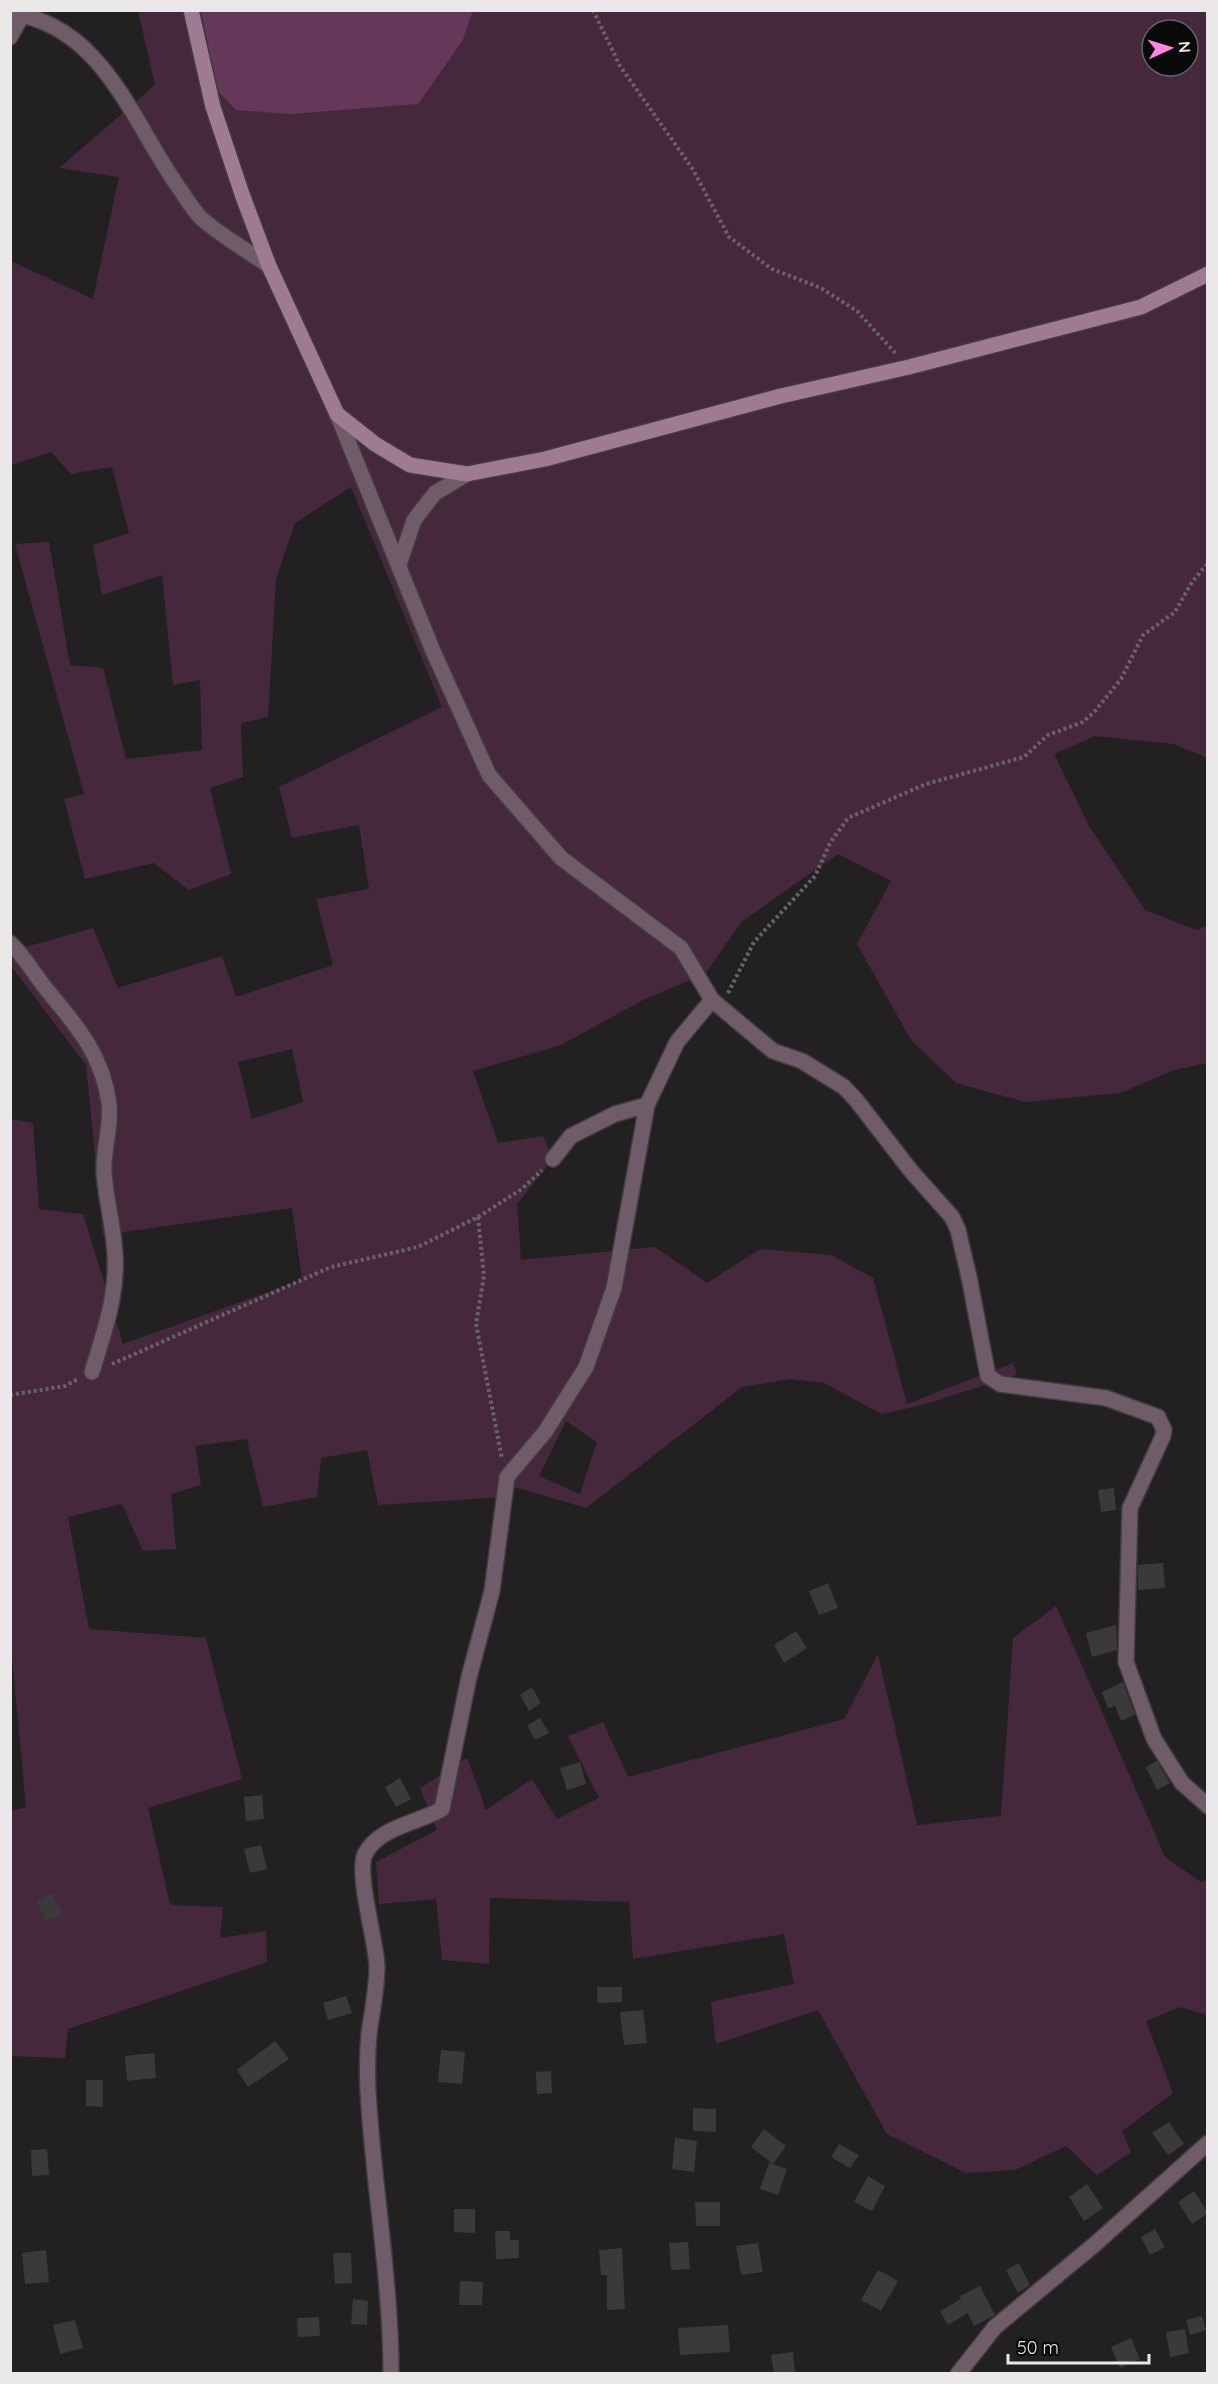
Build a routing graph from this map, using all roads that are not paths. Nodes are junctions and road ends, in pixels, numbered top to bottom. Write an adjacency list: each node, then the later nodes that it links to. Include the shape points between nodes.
1 (191, 10): 4 (street, via 213,107)
2 (19, 12): 3 (street); 4 (street, via 67,34 101,63 161,162 200,217)
3 (10, 37)
4 (268, 266): 6 (street)
5 (1208, 274): 7 (street, via 1141,307 545,459)
6 (337, 414): 7 (street, via 410,465); 8 (street)
7 (467, 474): 8 (street, via 435,493 414,520)
8 (399, 565): 10 (street, via 489,775 561,858 681,948)
9 (10, 943): 13 (street, via 67,1012 103,1069 109,1106 104,1169 115,1244 115,1276 113,1304)
10 (717, 1004): 11 (street, via 677,1042); 14 (street, via 773,1050 802,1061 844,1087 952,1217 969,1277 988,1376 1000,1384 1106,1398 1158,1417 1163,1436 1130,1508 1126,1662 1154,1739 1182,1783)
11 (647, 1105): 12 (street, via 615,1114 571,1136); 16 (street, via 614,1288 586,1367 545,1432 507,1477 492,1591 469,1677 442,1809 398,1827 375,1841 364,1856 377,1968 369,2037 369,2105 386,2272)
12 (553, 1159)
13 (92, 1372)
14 (1208, 1806)
15 (1208, 2144): 17 (street, via 995,2327)
16 (391, 2373)
17 (958, 2373)

